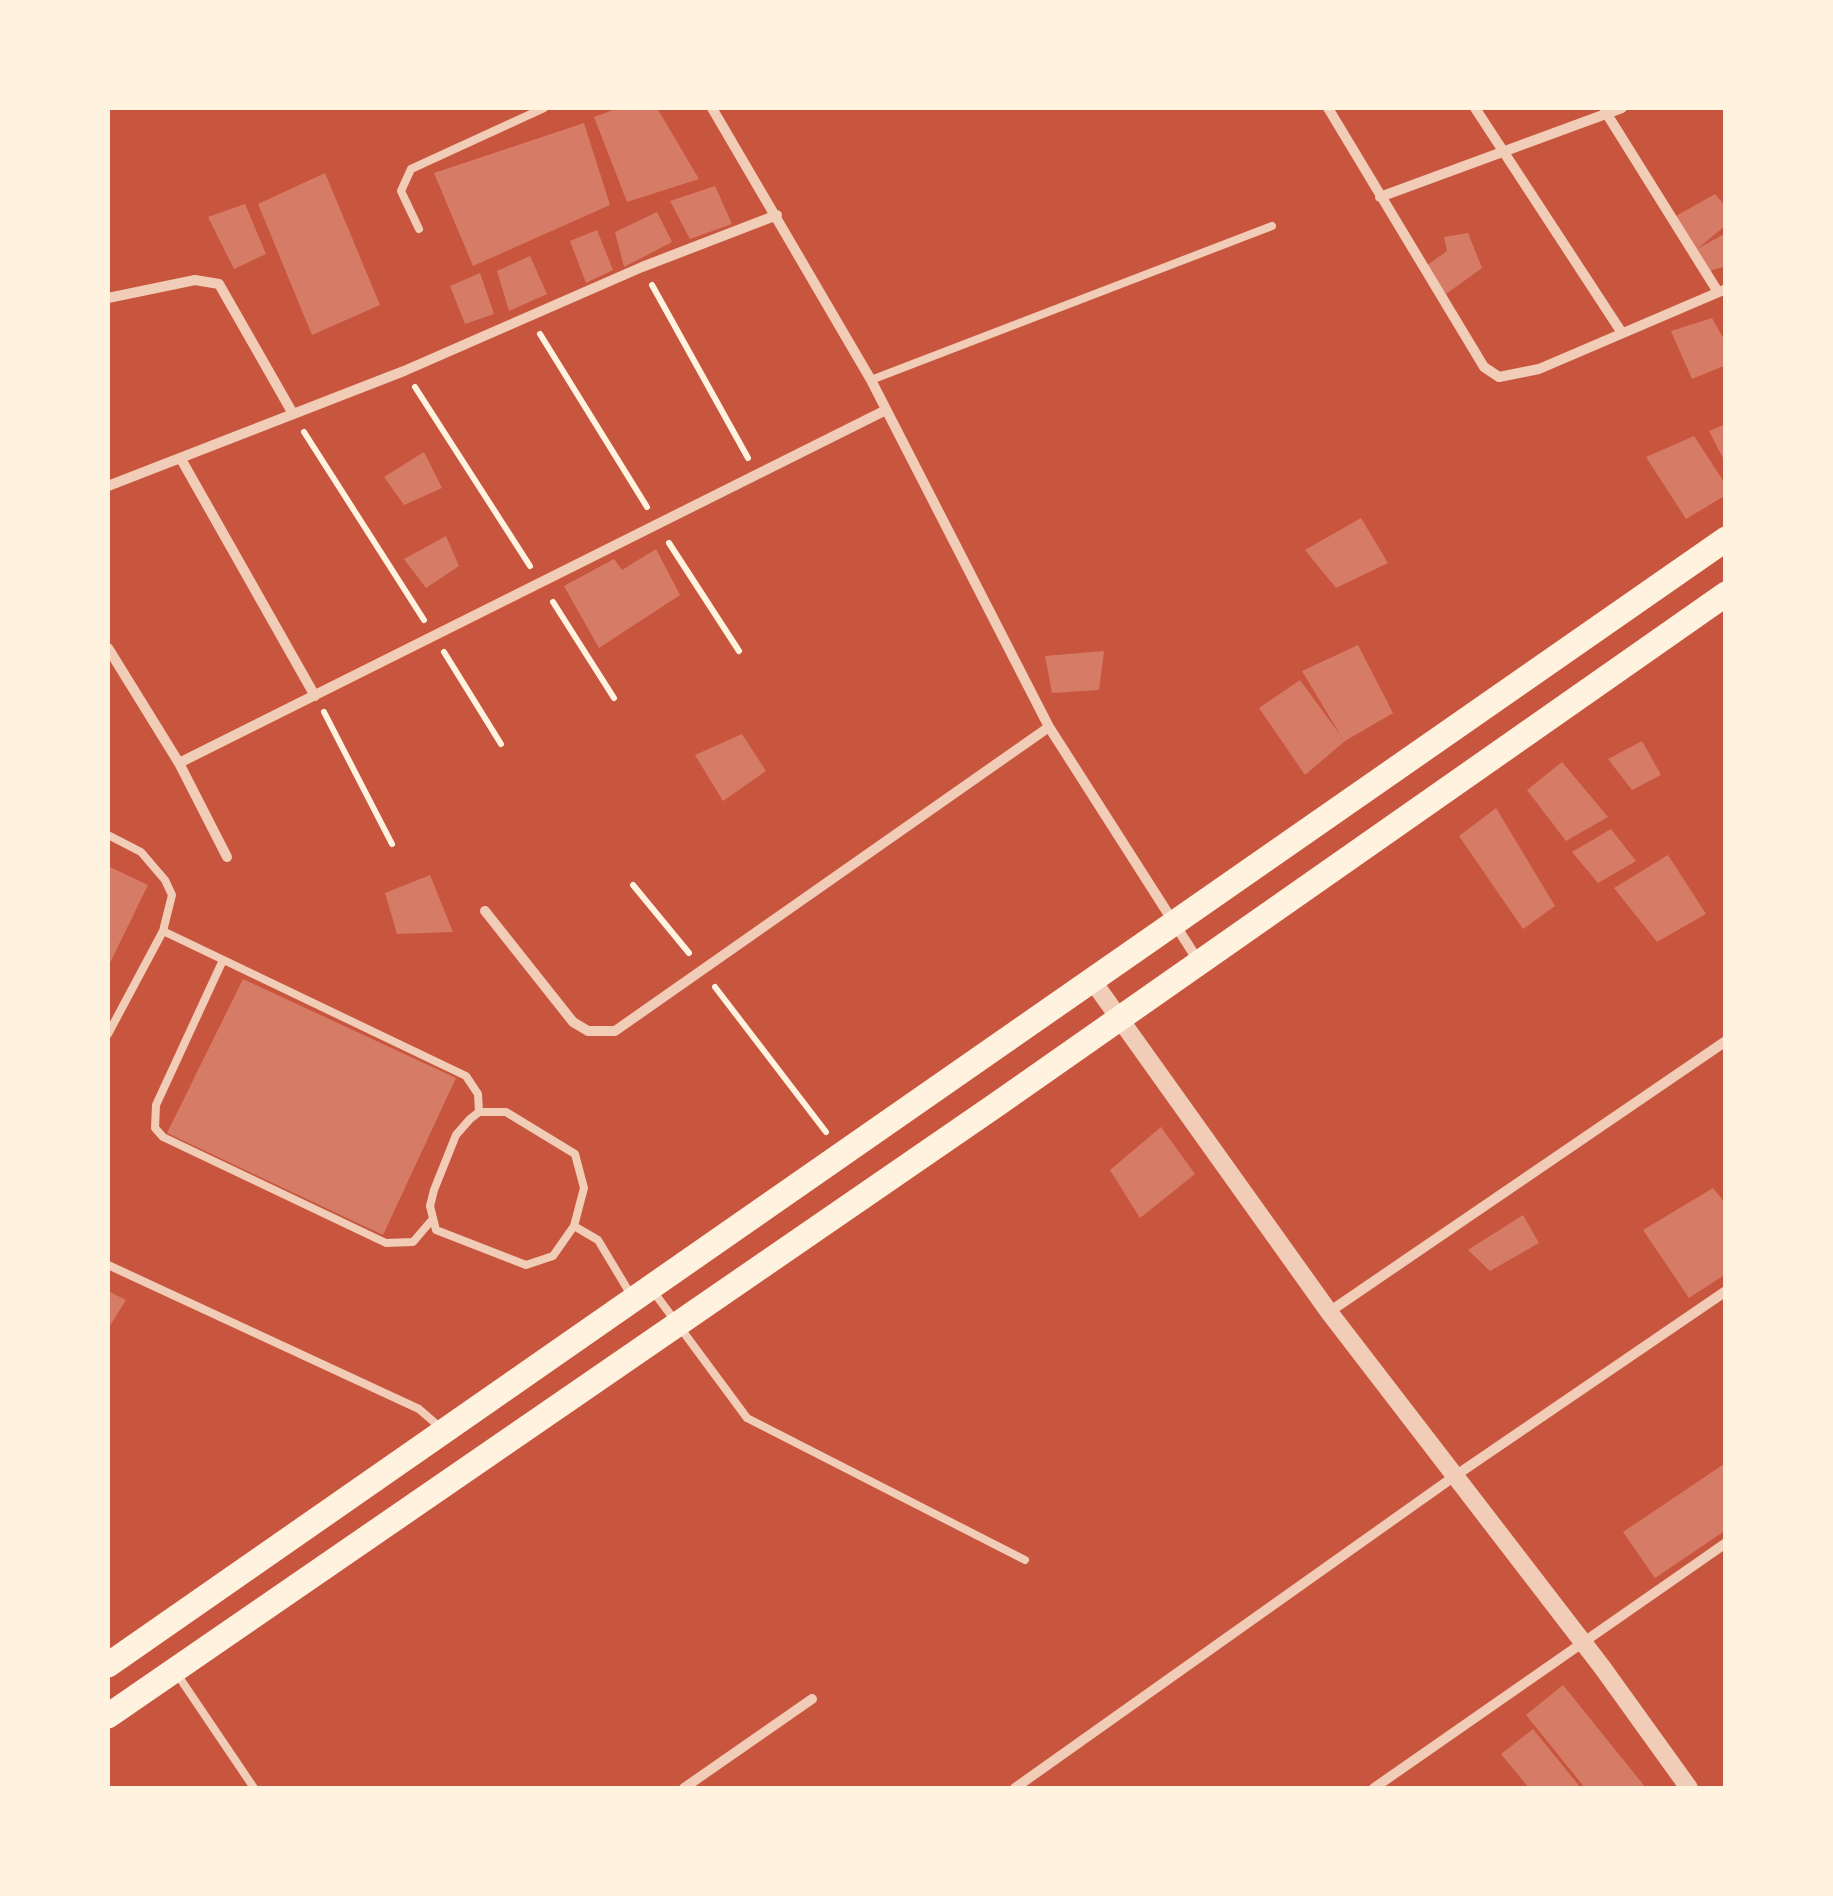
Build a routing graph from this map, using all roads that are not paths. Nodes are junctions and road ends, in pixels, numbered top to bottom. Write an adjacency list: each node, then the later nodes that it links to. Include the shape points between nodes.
1 (544, 108): 11 (lane, via 411,169 401,191)
2 (712, 108): 9 (street)
3 (1328, 108): 8 (street)
4 (1474, 108): 7 (street)
5 (1622, 108): 6 (street)
6 (1605, 110): 7 (street); 12 (street)
7 (1500, 149): 8 (street); 14 (street)
8 (1380, 197): 14 (street, via 1484,367 1499,377 1538,369)
9 (777, 215): 15 (street); 17 (street)
10 (1272, 226): 15 (lane)
11 (418, 229)
12 (1722, 291): 14 (street)
13 (108, 298): 17 (street, via 195,280 219,284)
14 (1622, 334)
15 (871, 380): 16 (street)
16 (886, 410): 23 (street); 24 (street)
17 (292, 412): 18 (street)
18 (181, 458): 19 (street); 23 (street)
19 (108, 486)
20 (1726, 539): 29 (main road)
21 (1726, 594): 32 (main road)
22 (108, 648): 25 (street)
23 (315, 696): 25 (street)
24 (1049, 728): 28 (street, via 615,1031 588,1031 573,1022); 29 (street)
25 (179, 763): 27 (street)
26 (108, 835): 30 (lane, via 142,852 165,880 172,894)
27 (227, 857)
28 (485, 912)
29 (1173, 922): 32 (street); 33 (main road)
30 (163, 931): 31 (lane); 35 (lane)
31 (223, 960): 37 (lane, via 466,1076 478,1094); 38 (lane, via 156,1105 155,1128 162,1137 386,1243 412,1242)
32 (1200, 963): 34 (main road)
33 (1092, 980): 34 (street); 42 (main road)
34 (1120, 1019): 43 (street); 44 (main road)
35 (108, 1034)
36 (1726, 1041): 43 (street)
37 (479, 1112): 38 (lane, via 456,1135 434,1190); 39 (lane, via 518,1117 575,1154 584,1188)
38 (431, 1221): 39 (lane, via 446,1235 526,1266 553,1256)
39 (574, 1226): 42 (lane, via 598,1240)
40 (108, 1265): 45 (lane, via 419,1409)
41 (1726, 1292): 46 (street)
42 (642, 1293): 44 (lane); 45 (main road)
43 (1328, 1312): 46 (street)
44 (676, 1323): 48 (lane, via 746,1418); 51 (main road)
45 (446, 1432): 50 (main road)
46 (1452, 1478): 49 (street); 56 (street)
47 (1726, 1543): 49 (street)
48 (1025, 1560)
49 (1581, 1642): 57 (street); 58 (street)
50 (108, 1666)
51 (174, 1670): 53 (main road); 54 (lane)
52 (812, 1699): 55 (street)
53 (108, 1716)
54 (254, 1788)
55 (684, 1788)
56 (1015, 1788)
57 (1374, 1788)
58 (1689, 1788)

